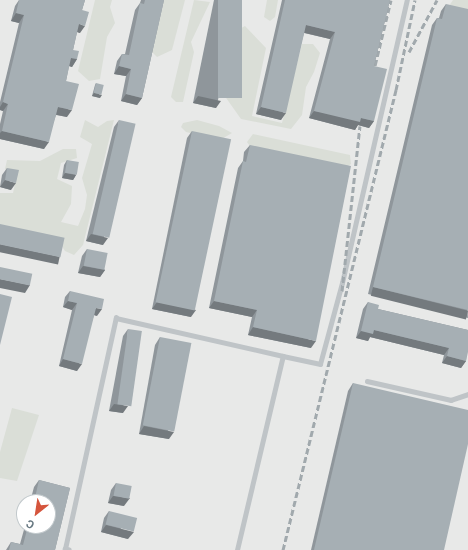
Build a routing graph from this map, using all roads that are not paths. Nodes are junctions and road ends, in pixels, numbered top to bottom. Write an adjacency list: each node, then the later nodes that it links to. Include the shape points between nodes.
1 (407, 0): 2 (lane, via 342,283 320,364)
2 (283, 356): 5 (lane, via 116,318); 6 (lane)
3 (367, 381): 4 (lane, via 451,400)
4 (468, 394)
5 (66, 550)
6 (236, 550)

